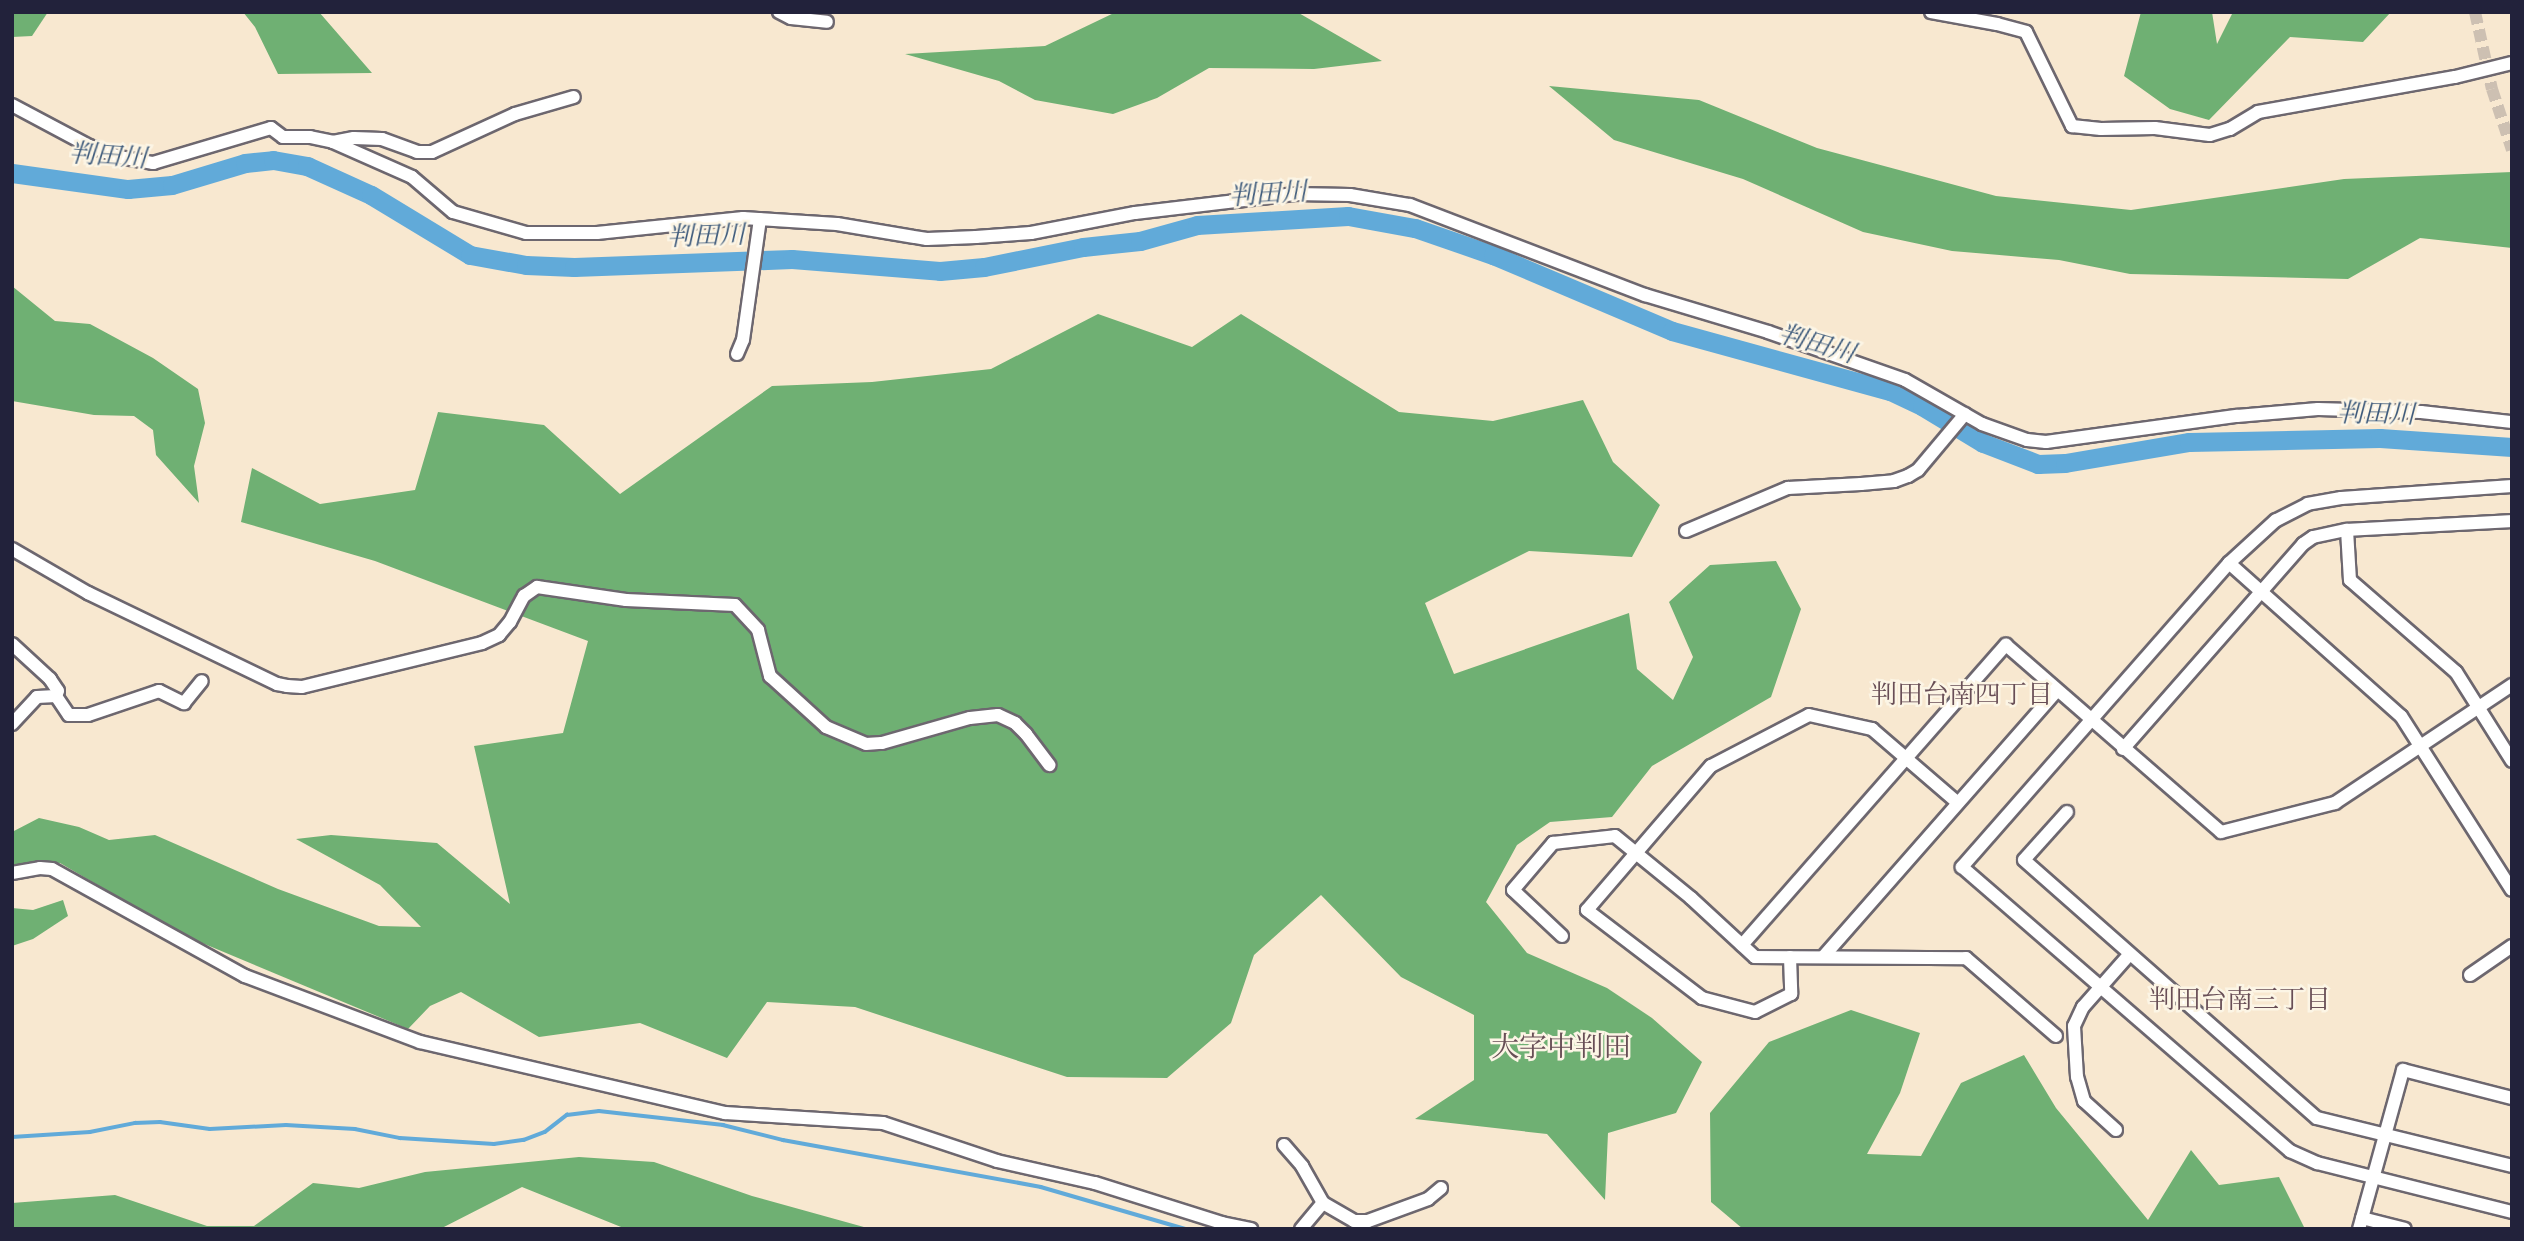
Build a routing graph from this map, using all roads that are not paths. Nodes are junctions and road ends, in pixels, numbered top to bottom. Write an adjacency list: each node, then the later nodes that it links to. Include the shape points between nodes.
1 (779, 12): 3 (street)
2 (1931, 12): 4 (street, via 2026,32 2072,126 2101,129 2155,128 2210,135 2258,112)
3 (827, 22)
4 (2512, 63)
5 (574, 97): 7 (street, via 515,114 432,152 417,152 382,139)
6 (12, 105): 7 (street, via 89,146 119,158 153,163 271,128 283,137)
7 (333, 142): 8 (street, via 412,177 453,212 526,233 597,233)
8 (761, 219): 9 (street); 10 (street, via 837,224 927,239 1031,233 1135,213 1318,192 1382,200 1448,217 1645,295 1905,380)
9 (737, 354)
10 (1963, 417): 11 (street, via 2027,440 2046,442 2318,409 2421,412); 15 (street, via 1908,476 1788,488)
11 (2512, 422)
12 (2512, 486): 17 (street, via 2308,504 2276,520)
13 (2512, 521): 14 (street)
14 (2347, 530): 18 (street, via 2331,531 2303,544); 24 (street, via 2350,580 2456,673)
15 (1686, 531)
16 (12, 549): 31 (street, via 100,599 287,686 302,687 482,643 499,635 524,596 537,587 626,600 735,604 758,629 770,676 826,727 866,744 883,743 970,718 998,715 1026,734)
17 (2229, 563): 18 (street); 25 (street)
18 (2262, 593): 27 (street, via 2401,716); 28 (street)
19 (12, 644): 23 (street, via 50,679 58,691)
20 (202, 681): 23 (street, via 184,703 159,691 88,715 69,715)
21 (2512, 685): 24 (street)
22 (2057, 691): 25 (street); 29 (street, via 2006,645); 32 (street)
23 (56, 696): 26 (street, via 37,697)
24 (2478, 708): 27 (street); 30 (street)
25 (2090, 719): 28 (street); 44 (street, via 1962,867)
26 (12, 724)
27 (2422, 748): 28 (street, via 2335,803 2221,832); 36 (street)
28 (2123, 749)
29 (1906, 758): 32 (street); 34 (street, via 1872,729 1809,715 1711,766); 38 (street)
30 (2512, 761)
31 (1049, 765)
32 (1958, 803): 42 (street)
33 (2067, 811): 40 (street, via 2024,860)
34 (1637, 853): 37 (street, via 1615,836 1553,843 1513,890); 38 (street); 41 (street, via 1587,910 1702,998 1755,1012 1791,994)
35 (12, 873): 56 (street, via 52,869 245,976 420,1042 725,1113 883,1124 997,1161)
36 (2512, 890)
37 (1562, 936)
38 (1742, 945): 41 (street, via 1755,957)
39 (2512, 946): 43 (street)
40 (2129, 955): 44 (street); 48 (street, via 2316,1118)
41 (1790, 957): 42 (street)
42 (1823, 957): 45 (street, via 1966,958)
43 (2470, 975)
44 (2101, 987): 47 (street, via 2083,1007 2073,1040 2084,1101); 51 (street, via 2290,1151)
45 (2056, 1036)
46 (2512, 1098): 48 (street, via 2403,1070)
47 (2116, 1130)
48 (2384, 1133): 50 (street); 51 (street)
49 (1284, 1145): 53 (street)
50 (2512, 1166)
51 (2374, 1177): 54 (street); 55 (street)
52 (1441, 1188): 53 (street, via 1428,1199 1368,1221 1354,1221)
53 (1323, 1203): 57 (street)
54 (2512, 1212)
55 (2361, 1223): 58 (street)
56 (1251, 1229)
57 (1301, 1229)
58 (2405, 1229)

